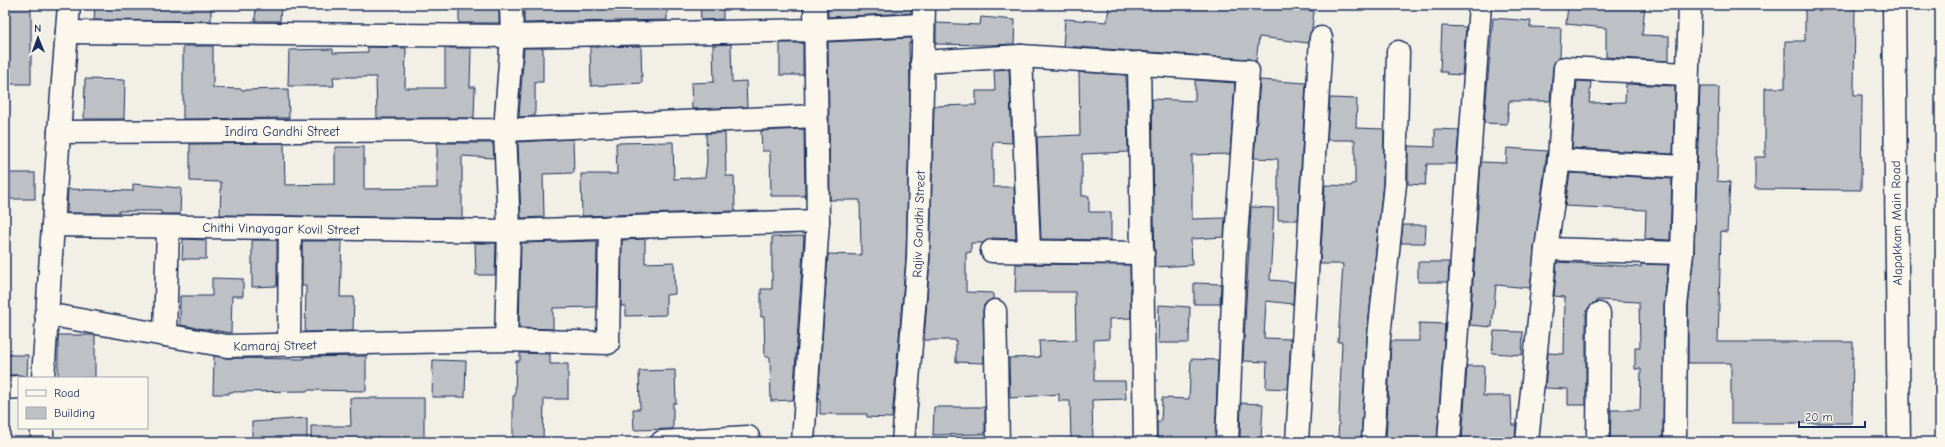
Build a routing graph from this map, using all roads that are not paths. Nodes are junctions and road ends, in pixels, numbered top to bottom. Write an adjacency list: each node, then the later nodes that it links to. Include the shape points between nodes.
1 (69, 5): 9 (street)
2 (511, 5): 10 (street)
3 (815, 5): 8 (street)
4 (1480, 5): 53 (street)
5 (1690, 5): 16 (street)
6 (1894, 5): 57 (street, Alapakkam Main Road)
7 (923, 15): 8 (street); 14 (street, Rajiv Gandhi Street)
8 (815, 30): 10 (street); 17 (street)
9 (67, 32): 10 (street); 19 (street)
10 (512, 36): 18 (street)
11 (1321, 38): 51 (street)
12 (1398, 52): 52 (street, via 1395,184)
13 (1021, 56): 14 (street); 15 (street); 29 (street)
14 (922, 62): 47 (street, Rajiv Gandhi Street, via 918,259)
15 (1139, 63): 32 (street); 50 (street, via 1248,71 1235,252)
16 (1687, 74): 20 (street, via 1565,68); 21 (street)
17 (816, 116): 18 (street, Indira Gandhi Street); 22 (street)
18 (505, 130): 19 (street, Indira Gandhi Street); 27 (street)
19 (59, 132): 23 (street)
20 (1559, 160): 21 (street); 28 (street)
21 (1684, 167): 31 (street)
22 (818, 221): 25 (street, Chithi Vinayagar Kovil Street); 46 (street)
23 (53, 225): 24 (street, Chithi Vinayagar Kovil Street); 34 (street)
24 (168, 227): 26 (street, Chithi Vinayagar Kovil Street); 36 (street)
25 (610, 227): 27 (street, Chithi Vinayagar Kovil Street); 37 (street, Kamaraj Street, via 608,343)
26 (290, 228): 27 (street, Chithi Vinayagar Kovil Street); 38 (street)
27 (509, 231): 37 (street)
28 (1546, 249): 31 (street); 54 (street)
29 (1029, 250): 30 (street); 32 (street)
30 (992, 251)
31 (1682, 253): 56 (street, via 1676,306)
32 (1143, 254): 49 (street)
33 (995, 310): 48 (street)
34 (46, 314): 36 (street, Kamaraj Street); 39 (street)
35 (1599, 314): 55 (street)
36 (165, 335): 38 (street, Kamaraj Street, via 227,346)
37 (506, 340): 38 (street, Kamaraj Street)
38 (289, 345)
39 (43, 377)
40 (18, 387): 41 (street)
41 (5, 388)
42 (42, 429): 44 (street)
43 (748, 437): 45 (street)
44 (42, 442)
45 (662, 442)
46 (803, 442)
47 (903, 442)
48 (998, 442)
49 (1145, 442)
50 (1227, 442)
51 (1297, 442)
52 (1373, 442)
53 (1449, 442)
54 (1527, 442)
55 (1598, 442)
56 (1675, 442)
57 (1899, 442)

